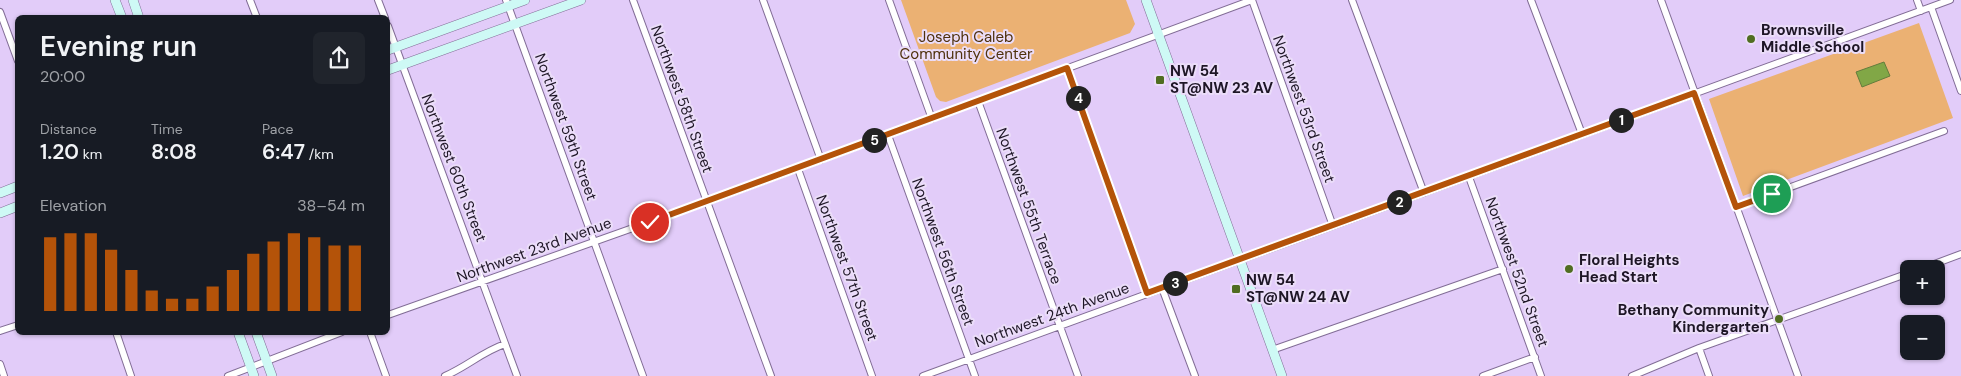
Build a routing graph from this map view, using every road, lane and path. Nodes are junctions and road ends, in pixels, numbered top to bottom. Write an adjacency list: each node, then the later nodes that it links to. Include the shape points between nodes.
1 (115, 0): 21 (main road)
2 (133, 0): 22 (main road)
3 (250, 0): 23 (street)
4 (378, 0): 24 (street)
5 (525, 0): 17 (main road)
6 (581, 0): 25 (main road)
7 (633, 0): 45 (street, Northwest 58th Street)
8 (763, 0): 39 (street)
9 (889, 0): 35 (street)
10 (1146, 0): 26 (main road)
11 (1252, 0): 26 (street, Northwest 23rd Avenue); 49 (street, Northwest 53rd Street)
12 (1352, 0): 44 (street)
13 (1531, 0): 37 (street)
14 (1661, 0): 33 (street)
15 (1917, 0): 19 (street)
16 (1950, 0): 18 (street, Northwest 24th Avenue)
17 (507, 3): 25 (street, Northwest 59th Street); 27 (main road)
18 (1930, 7): 19 (street, Northwest 24th Avenue); 32 (street)
19 (1920, 11): 33 (street, Northwest 24th Avenue)
20 (0, 12): 28 (street)
21 (121, 15)
22 (138, 15)
23 (256, 15)
24 (384, 15)
25 (515, 24): 29 (main road); 50 (street, Northwest 59th Street)
26 (1158, 35): 30 (street, Northwest 23rd Avenue); 52 (main road)
27 (391, 49): 29 (street, Northwest 60th Street)
28 (15, 53)
29 (402, 65): 31 (main road); 56 (street, Northwest 60th Street)
30 (1067, 68): 34 (street, Northwest 23rd Avenue); 58 (street)
31 (390, 69)
32 (1961, 91)
33 (1694, 93): 37 (street, Northwest 24th Avenue); 47 (street)
34 (978, 102): 35 (street, Northwest 23rd Avenue); 61 (street, Northwest 55th Terrace)
35 (932, 119): 38 (street, Northwest 23rd Avenue)
36 (1944, 131): 47 (street)
37 (1582, 134): 41 (street, Northwest 24th Avenue)
38 (888, 136): 39 (street, Northwest 23rd Avenue); 73 (street, Northwest 56th Street)
39 (821, 160): 40 (street, Northwest 23rd Avenue)
40 (798, 169): 45 (street, Northwest 23rd Avenue); 86 (street, Northwest 57th Street)
41 (1469, 177): 44 (street, Northwest 24th Avenue); 54 (street, Northwest 52nd Street)
42 (15, 187): 43 (main road)
43 (0, 193)
44 (1424, 193): 49 (street, Northwest 24th Avenue)
45 (706, 202): 50 (street, Northwest 23rd Avenue); 85 (street, Northwest 58th Street)
46 (15, 207): 48 (main road)
47 (1736, 207): 60 (street)
48 (0, 213)
49 (1333, 226): 52 (street, Northwest 24th Avenue)
50 (594, 241): 56 (street, Northwest 23rd Avenue); 84 (street, Northwest 59th Street)
51 (1961, 254): 53 (street)
52 (1240, 259): 57 (street, Northwest 24th Avenue); 71 (main road)
53 (1945, 260)
54 (1503, 269): 71 (street); 72 (street, Northwest 52nd Street)
55 (1900, 276): 60 (street)
56 (483, 282): 59 (street, Northwest 23rd Avenue); 69 (street, Northwest 60th Street)
57 (1162, 288): 58 (street, Northwest 24th Avenue); 90 (street)
58 (1147, 293): 61 (street, Northwest 24th Avenue)
59 (390, 315)
60 (1778, 321): 70 (street); 96 (street)
61 (1060, 325): 73 (street, Northwest 24th Avenue); 89 (street, Northwest 55th Terrace)
62 (15, 326): 63 (street)
63 (0, 332)
64 (117, 335): 78 (street)
65 (239, 335): 76 (main road)
66 (257, 335): 74 (main road)
67 (334, 335): 74 (street)
68 (371, 335): 81 (street)
69 (505, 344): 82 (street, via 487,350 467,367); 83 (street, Northwest 60th Street)
70 (1698, 348): 94 (street); 95 (street)
71 (1272, 350): 91 (main road)
72 (1535, 357): 92 (street); 93 (street, Northwest 52nd Street)
73 (968, 359): 87 (street, Northwest 24th Avenue); 88 (street, Northwest 56th Street)
74 (267, 362): 76 (street); 80 (main road)
75 (0, 364): 77 (street)
76 (252, 372): 79 (street)
77 (4, 376)
78 (131, 376)
79 (228, 376)
80 (272, 376)
81 (386, 376)
82 (445, 376)
83 (517, 376)
84 (643, 376)
85 (771, 376)
86 (872, 376)
87 (923, 376)
88 (975, 376)
89 (1078, 376)
90 (1195, 376)
91 (1282, 376)
92 (1483, 376)
93 (1541, 376)
94 (1632, 376)
95 (1709, 376)
96 (1798, 376)

